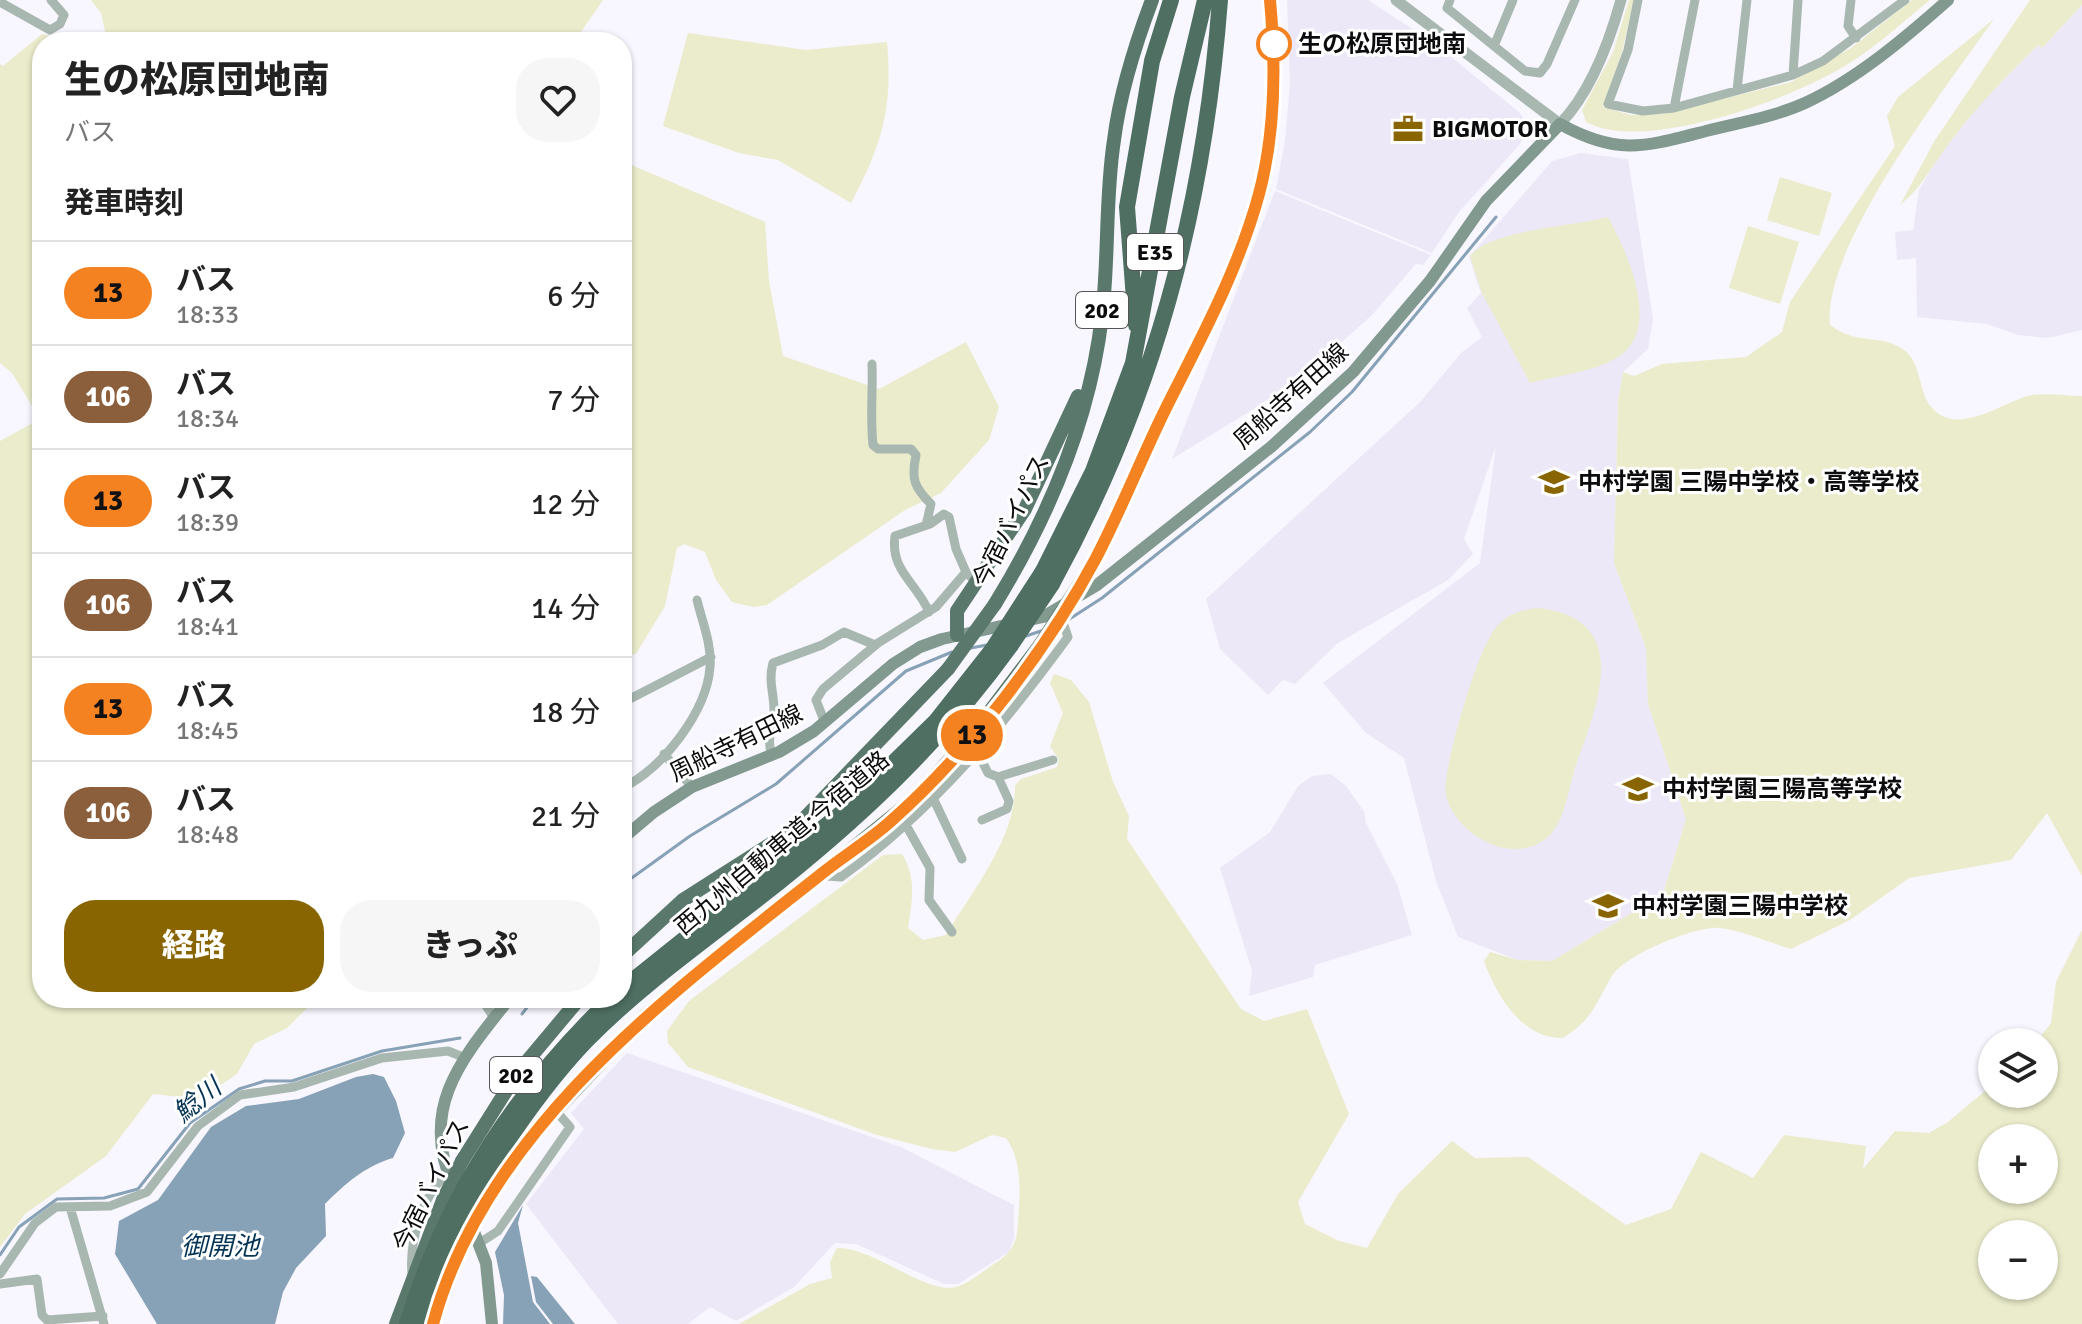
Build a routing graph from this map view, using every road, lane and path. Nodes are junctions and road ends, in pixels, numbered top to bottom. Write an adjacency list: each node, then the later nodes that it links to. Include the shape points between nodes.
1 (51, 0): 19 (street, via 64,15 50,30)
2 (1152, 0): 26 (highway, 今宿バイパス / 202, via 1121,100)
3 (1171, 0): 27 (highway, via 1160,31 1127,207)
4 (1205, 0): 29 (highway, 西九州自動車道;今宿道路 / E35)
5 (1220, 0): 60 (highway, 西九州自動車道;今宿道路 / E35, bridge, via 1214,83 1189,228 1125,430 1052,584 978,690 872,804)
6 (1270, 0): 56 (highway, 202, bridge, via 1275,50 1272,128 1260,191 1240,254 1095,560 1040,645 920,794)
7 (1396, 0): 25 (street)
8 (1450, 0): 21 (street, via 1447,8)
9 (1513, 0): 21 (street)
10 (1575, 0): 21 (street, via 1540,73 1525,71)
11 (1621, 0): 25 (street, via 1590,79)
12 (1638, 0): 24 (street, via 1628,50 1608,104 1643,111)
13 (1695, 0): 24 (street)
14 (1747, 0): 23 (street)
15 (1798, 0): 22 (street)
16 (1851, 0): 20 (street, via 1848,26)
17 (1905, 0): 20 (street)
18 (1948, 0): 25 (main road, via 1843,82 1778,113 1624,147 1584,138)
19 (0, 2)
20 (1856, 38): 22 (street)
21 (1494, 46)
22 (1793, 75): 23 (street)
23 (1737, 90): 24 (street)
24 (1674, 108)
25 (1560, 124): 37 (main road, 周船寺有田線, via 1486,201 1430,281 1343,382 1271,447)
26 (1109, 189): 35 (highway, via 1092,342 1074,408 1025,509); 58 (highway, 今宿バイパス / 202, bridge, via 1102,314 1081,414 1042,519 995,604 948,669 794,829 683,900)
27 (1131, 275): 28 (highway); 29 (highway)
28 (1127, 303)
29 (1133, 363): 33 (highway, 西九州自動車道;今宿道路 / E35)
30 (872, 364): 32 (street, via 873,445 911,449 916,455 912,478 931,504)
31 (1092, 444): 33 (highway)
32 (926, 525): 34 (street, via 944,514 949,517); 38 (street, via 895,536 893,551 898,568)
33 (1065, 529): 59 (highway, 西九州自動車道;今宿道路 / E35, bridge, via 992,650 936,721 844,811)
34 (966, 572): 35 (street); 38 (street)
35 (977, 583): 39 (highway, via 957,611)
36 (697, 600): 41 (street)
37 (1058, 611): 39 (main road, 周船寺有田線); 44 (street, via 1068,637)
38 (929, 612): 40 (street)
39 (957, 635): 43 (main road, 周船寺有田線, via 920,647 893,664)
40 (875, 645): 43 (street, via 823,689 816,700); 46 (street, via 844,632 773,663 770,689 775,712 766,740)
41 (711, 657): 42 (street); 45 (street, via 707,689)
42 (632, 698)
43 (825, 723): 46 (main road, 周船寺有田線)
44 (977, 751): 48 (street, via 988,773); 51 (street)
45 (664, 754): 49 (street); 50 (street)
46 (772, 755): 50 (main road, 周船寺有田線)
47 (1053, 760): 48 (street)
48 (998, 777): 52 (street, via 1009,801 1007,809)
49 (632, 784)
50 (692, 787): 54 (main road, 周船寺有田線)
51 (934, 800): 53 (street); 55 (street)
52 (982, 820)
53 (906, 825): 56 (street, via 841,877 826,876); 57 (street, via 930,868 929,900)
54 (632, 831)
55 (962, 859)
56 (824, 871): 68 (highway, 202, via 645,1016)
57 (952, 932)
58 (632, 947)
59 (632, 981)
60 (632, 1001)
61 (488, 1008): 66 (street)
62 (502, 1008): 66 (main road)
63 (572, 1008): 73 (highway, 今宿バイパス / 202, bridge, via 518,1072 462,1161)
64 (602, 1008): 77 (highway, bridge, via 550,1061 472,1172 437,1239)
65 (624, 1008): 78 (highway, 西九州自動車道;今宿道路 / E35, bridge, via 560,1069 478,1187 449,1244)
66 (494, 1018): 67 (main road)
67 (463, 1057): 69 (main road, via 442,1108); 70 (street, via 448,1051 382,1058 294,1087 240,1095 198,1126 147,1192 121,1204)
68 (555, 1110): 71 (street, via 570,1127 498,1231); 79 (highway, 202, bridge, via 479,1212)
69 (447, 1174): 71 (main road); 73 (street, via 433,1186 410,1253)
70 (70, 1207): 72 (street, via 56,1207 35,1223); 75 (street)
71 (481, 1242): 80 (main road)
72 (0, 1274)
73 (412, 1275): 76 (highway, 今宿バイパス / 202)
74 (0, 1284): 75 (street, via 37,1279 47,1320)
75 (104, 1320)
76 (396, 1324)
77 (407, 1324)
78 (421, 1324)
79 (433, 1324)
80 (492, 1324)

